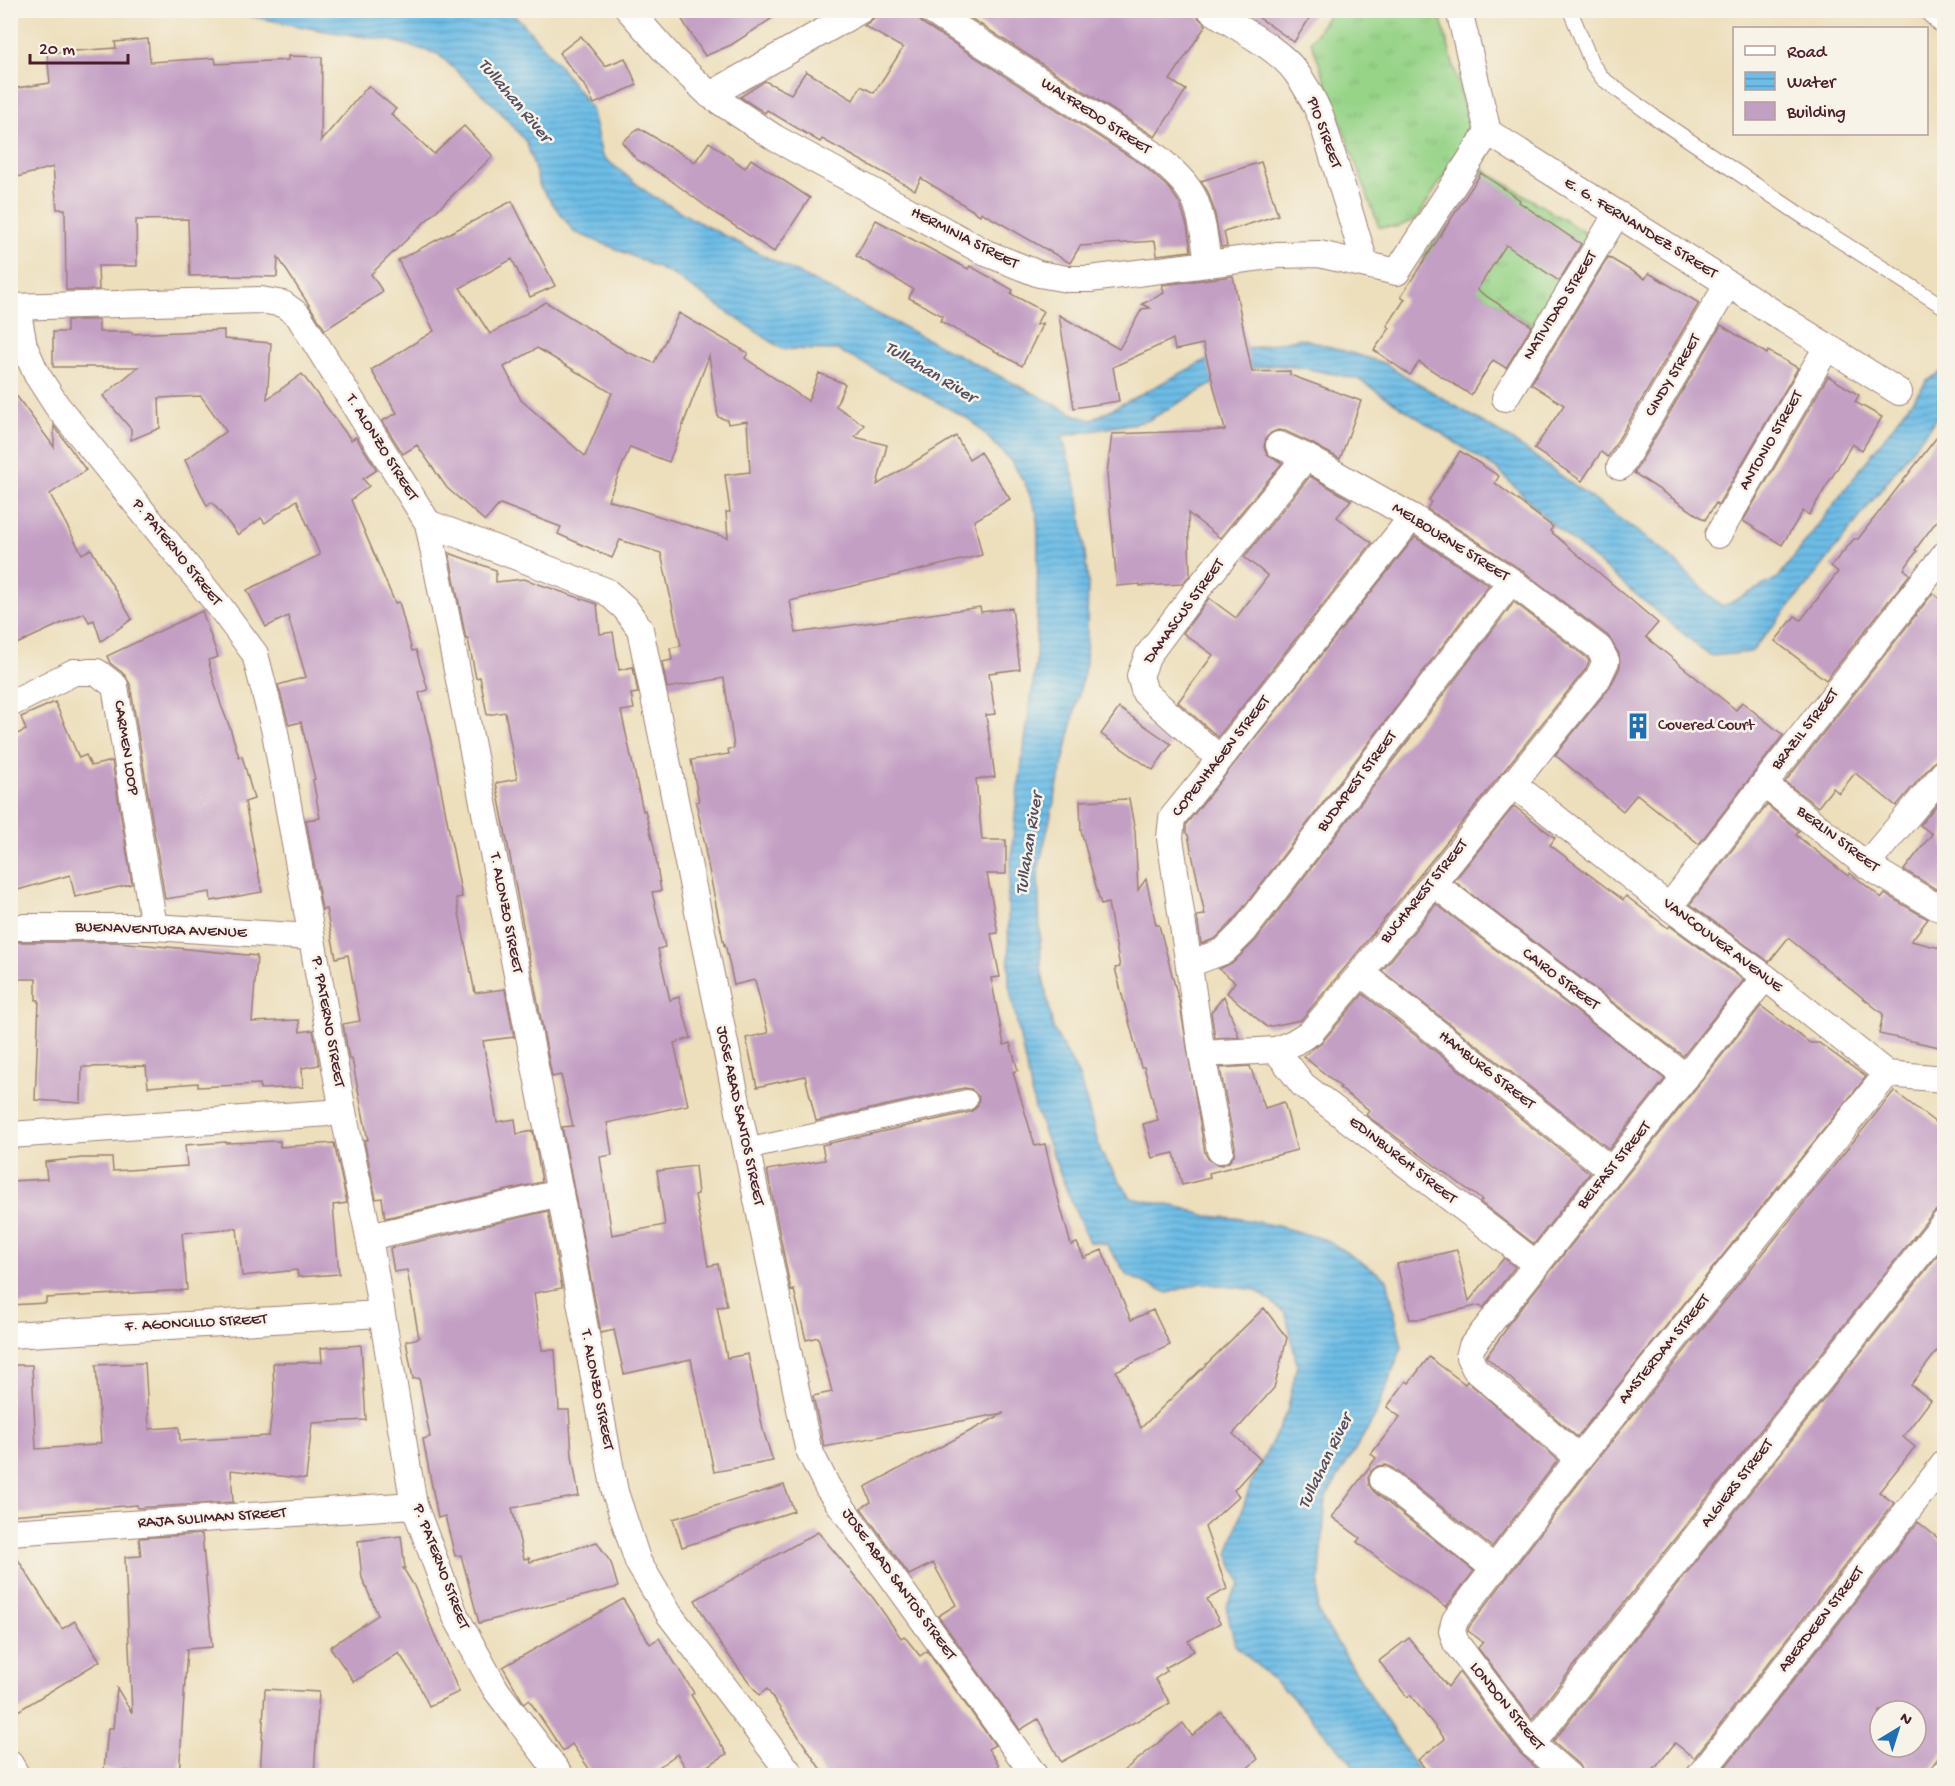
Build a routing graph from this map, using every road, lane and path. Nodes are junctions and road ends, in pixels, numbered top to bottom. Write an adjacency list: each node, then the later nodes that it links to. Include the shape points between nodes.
1 (629, 10): 9 (street, HERMINIA STREET)
2 (861, 10): 9 (street)
3 (930, 10): 13 (street, WALFREDO STREET, via 1152,153 1193,196)
4 (1211, 10): 12 (street, PIO STREET, via 1274,52 1294,69 1311,95)
5 (1460, 10): 10 (street)
6 (1570, 10): 16 (lane, via 1592,64 1603,79 1817,226)
7 (1924, 10): 8 (lane)
8 (1944, 29)
9 (710, 96): 13 (street, HERMINIA STREET, via 775,138 986,254 1039,274 1090,279)
10 (1488, 132): 11 (street, E. G. FERNANDEZ STREET); 12 (street, HERMINIA STREET, via 1397,272)
11 (1617, 214): 14 (street, E. G. FERNANDEZ STREET); 19 (street, NATIVIDAD STREET)
12 (1365, 263): 13 (street, HERMINIA STREET, via 1319,254)
13 (1208, 264)
14 (1728, 284): 17 (street, E. G. FERNANDEZ STREET); 22 (street, CINDY STREET)
15 (14, 307): 24 (street, T. ALONZO STREET, via 261,300 283,304 298,315); 40 (street, P. PATERNO STREET, via 24,346 57,406 255,654 275,732)
16 (1944, 307)
17 (1827, 347): 18 (street, E. G. FERNANDEZ STREET); 25 (street, ANTONIO STREET)
18 (1899, 392)
19 (1505, 398)
20 (1279, 445): 21 (street, MELBOURNE STREET)
21 (1306, 457): 23 (street, MELBOURNE STREET); 30 (street, DAMASCUS STREET, via 1192,596 1148,655 1140,676 1145,693)
22 (1620, 467)
23 (1412, 517): 27 (street, MELBOURNE STREET); 30 (street, COPENHAGEN STREET)
24 (428, 523): 52 (street, JOSE ABAD SANTOS STREET, via 606,591 640,629); 55 (street, T. ALONZO STREET)
25 (1718, 535)
26 (1944, 555): 33 (street, BRAZIL STREET)
27 (1511, 581): 28 (street, MELBOURNE STREET, via 1599,648); 41 (street, BUDAPEST STREET, via 1244,931 1224,951)
28 (1606, 661): 32 (street, BUCHAREST STREET, via 1598,678)
29 (10, 704): 39 (street, CARMEN LOOP, via 74,672 98,672 115,686)
30 (1220, 759): 41 (street, COPENHAGEN STREET, via 1172,818 1170,838)
31 (1944, 773): 34 (street)
32 (1512, 783): 35 (street, BUCHAREST STREET); 36 (street, VANCOUVER AVENUE)
33 (1764, 784): 34 (street, BERLIN STREET); 36 (street, BRAZIL STREET)
34 (1866, 866): 37 (street, BERLIN STREET)
35 (1433, 883): 42 (street, BUCHAREST STREET); 47 (street, CAIRO STREET)
36 (1670, 907): 43 (street, VANCOUVER AVENUE)
37 (1944, 910)
38 (10, 927): 39 (street, BUENAVENTURA AVENUE)
39 (154, 927): 40 (street, BUENAVENTURA AVENUE)
40 (311, 937): 50 (street, P. PATERNO STREET)
41 (1189, 964): 45 (street, COPENHAGEN STREET)
42 (1361, 972): 44 (street, BUCHAREST STREET, via 1311,1032); 54 (street, HAMBURG STREET)
43 (1765, 977): 46 (street, VANCOUVER AVENUE); 47 (street, BELFAST STREET)
44 (1276, 1050): 45 (street, BUCHAREST STREET); 58 (street, EDINBURGH STREET, via 1303,1084)
45 (1202, 1054): 53 (street, COPENHAGEN STREET)
46 (1887, 1074): 48 (street); 61 (street, AMSTERDAM STREET)
47 (1686, 1077): 54 (street, BELFAST STREET)
48 (1944, 1079)
49 (968, 1100): 52 (street)
50 (343, 1112): 51 (street); 57 (street, P. PATERNO STREET)
51 (10, 1135)
52 (746, 1149): 73 (street, JOSE ABAD SANTOS STREET, via 808,1449 828,1488)
53 (1220, 1150)
54 (1611, 1170): 58 (street, BELFAST STREET)
55 (560, 1193): 57 (street); 72 (street, T. ALONZO STREET, via 615,1492 638,1562 669,1614)
56 (1944, 1223): 68 (street, ALGIERS STREET)
57 (369, 1237): 59 (street, P. PATERNO STREET)
58 (1536, 1264): 61 (street, BELFAST STREET, via 1472,1346 1469,1357 1475,1369)
59 (381, 1314): 60 (street, F. AGONCILLO STREET); 64 (street, P. PATERNO STREET)
60 (10, 1335)
61 (1579, 1458): 66 (street, AMSTERDAM STREET)
62 (1944, 1464): 75 (street, ABERDEEN STREET)
63 (1383, 1480): 66 (street)
64 (414, 1505): 65 (street, RAJA SULIMAN STREET); 71 (street, P. PATERNO STREET, via 455,1615 496,1690)
65 (10, 1532)
66 (1495, 1569): 67 (street, AMSTERDAM STREET, via 1455,1620)
67 (1452, 1631): 68 (street, LONDON STREET, via 1456,1643)
68 (1532, 1744): 74 (street, LONDON STREET)
69 (10, 1764): 70 (street)
70 (17, 1776)
71 (561, 1776)
72 (792, 1776)
73 (1035, 1776)
74 (1569, 1776)
75 (1699, 1776)

